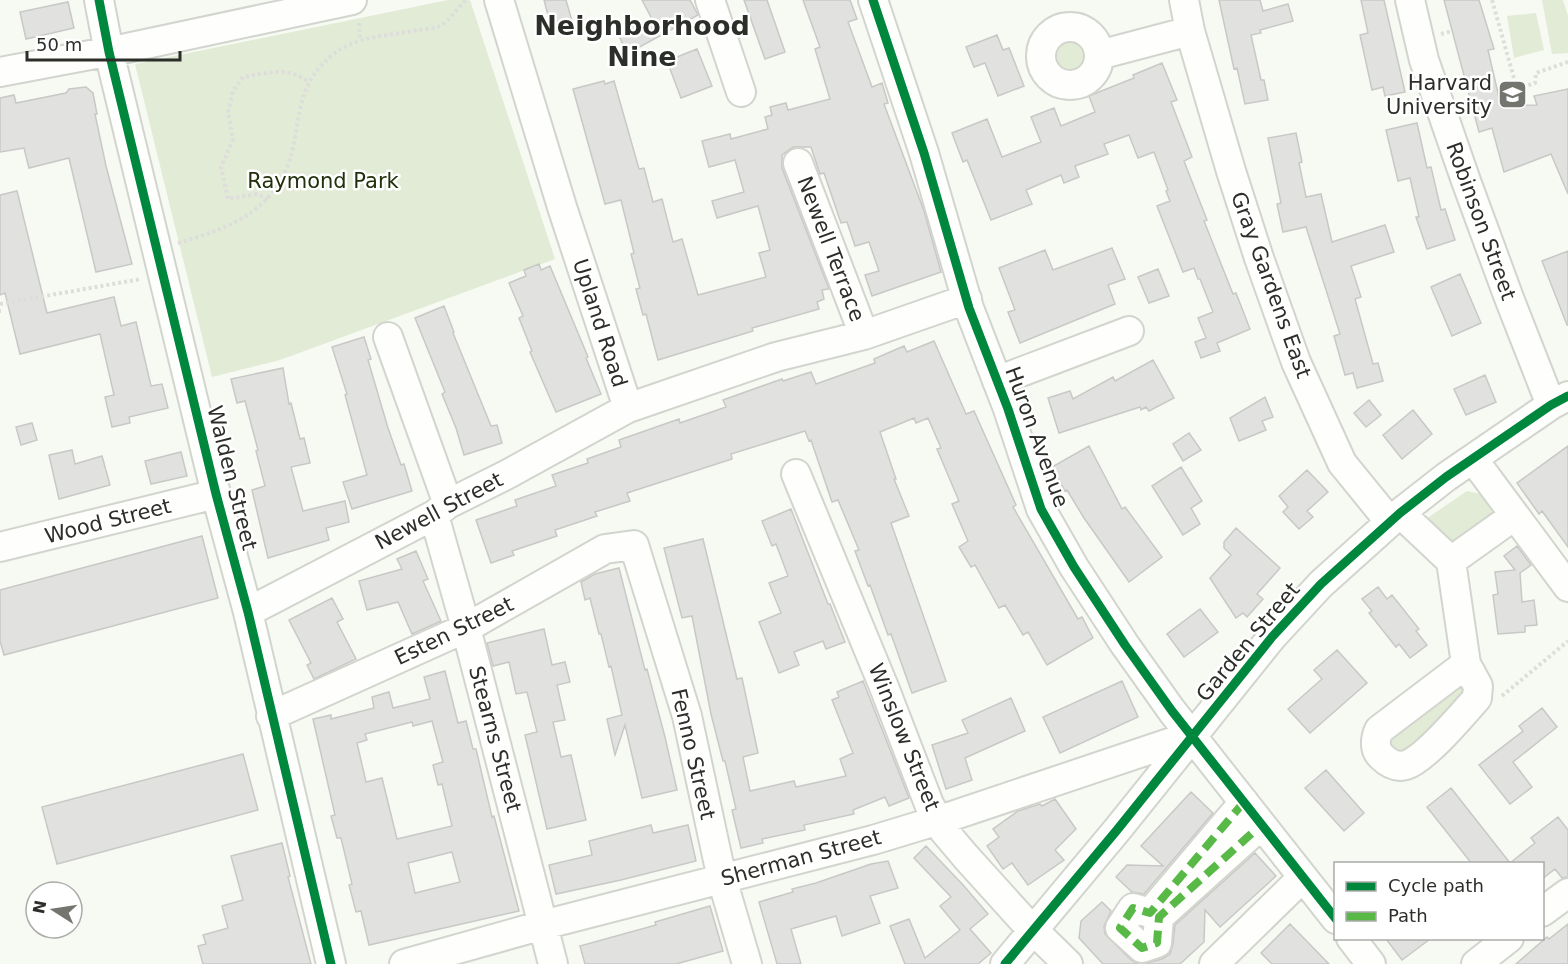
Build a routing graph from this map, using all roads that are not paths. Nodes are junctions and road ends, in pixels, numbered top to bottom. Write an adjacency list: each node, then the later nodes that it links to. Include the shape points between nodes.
1 (99, 0): 9 (street, Walden Street)
2 (352, 0): 9 (street)
3 (499, 0): 20 (street, Upland Road)
4 (710, 0): 12 (street)
5 (873, 0): 14 (street, Huron Avenue)
6 (1184, 0): 8 (street, Gray Gardens East)
7 (1410, 0): 19 (street, Robinson Street, via 1424,60 1509,298)
8 (1190, 31): 10 (street); 26 (street, Gray Gardens East, via 1245,215 1296,362 1342,463)
9 (109, 52): 11 (street); 23 (street, Walden Street)
10 (1099, 55)
11 (0, 72)
12 (741, 92)
13 (798, 163): 16 (street, Newell Terrace)
14 (967, 299): 16 (street, Upland Road); 18 (street, Huron Avenue)
15 (1129, 331): 18 (street)
16 (864, 335): 20 (street, Upland Road, via 776,357)
17 (388, 337): 24 (street, Stearns Street)
18 (997, 381): 35 (street, Huron Avenue, via 1041,509 1125,645)
19 (1560, 400): 21 (street, Garden Street)
20 (628, 408): 24 (street, Newell Street)
21 (1473, 459): 25 (street); 26 (street, Garden Street)
22 (796, 474): 37 (street, Winslow Street)
23 (216, 494): 28 (street, Wood Street); 31 (street, Walden Street)
24 (441, 509): 31 (street, Newell Street); 32 (street, Stearns Street)
25 (1514, 516): 29 (street); 30 (street)
26 (1395, 517): 29 (street, Gray Gardens East); 35 (street, Garden Street, via 1321,584 1280,628)
27 (634, 545): 32 (street, Esten Street, via 605,549); 40 (street, Fenno Street, via 687,716)
28 (0, 547)
29 (1450, 561): 33 (street)
30 (1568, 586)
31 (248, 612): 34 (street, Walden Street)
32 (466, 628): 34 (street, Esten Street); 44 (street, Stearns Street)
33 (1466, 664)
34 (271, 716): 48 (street, Walden Street)
35 (1193, 735): 36 (street, Huron Avenue); 37 (street, Sherman Street); 45 (street, Garden Street)
36 (1244, 802): 38 (street, Huron Avenue); 38 (street, via 1150,913 1133,908 1120,928 1142,948 1156,943 1159,917)
37 (938, 821): 40 (street, Sherman Street); 45 (street, Winslow Street)
38 (1261, 825): 39 (street, Huron Avenue)
39 (1302, 877): 43 (street, Huron Avenue); 54 (street)
40 (722, 879): 44 (street, Sherman Street); 51 (street, Fenno Street)
41 (1568, 893): 42 (street)
42 (1544, 911)
43 (1334, 918)
44 (543, 925): 49 (street, Sherman Street); 50 (street, Stearns Street)
45 (1034, 931): 52 (street, Garden Street); 53 (street, Winslow Street)
46 (1352, 940): 55 (street)
47 (1508, 940): 56 (street)
48 (332, 964)
49 (404, 964)
50 (553, 964)
51 (747, 964)
52 (1005, 964)
53 (1068, 964)
54 (1214, 964)
55 (1371, 964)
56 (1476, 964)

